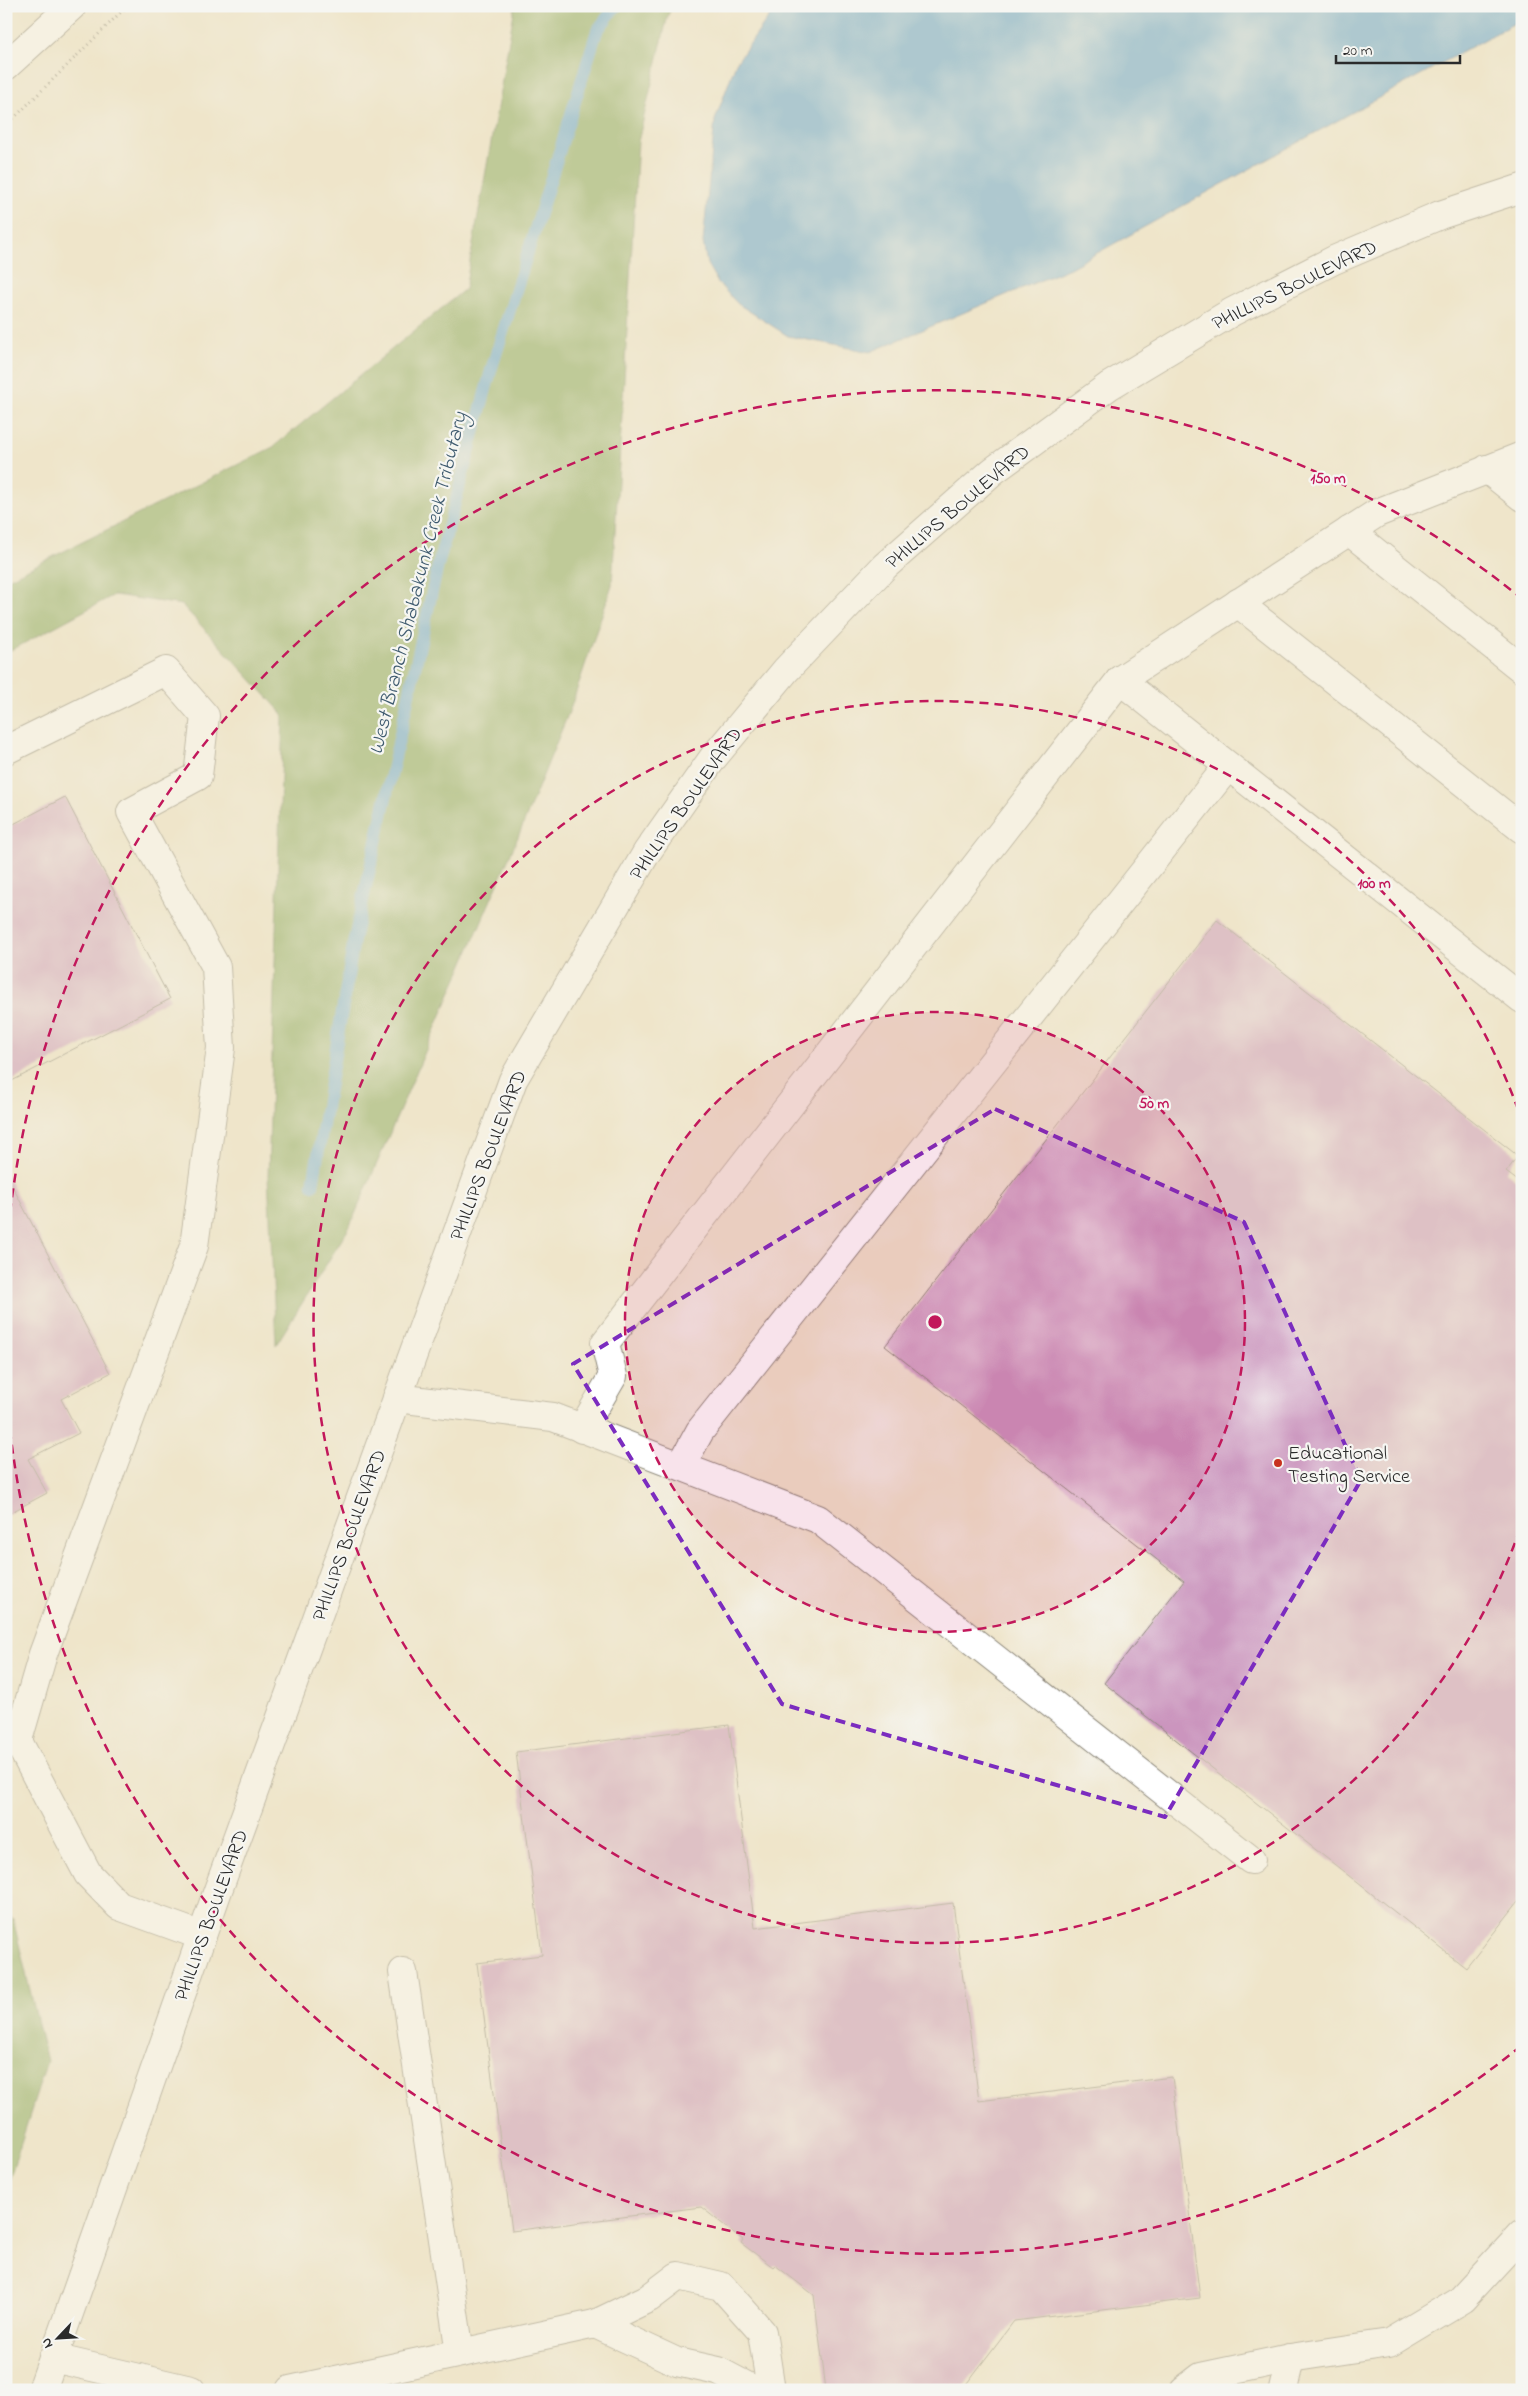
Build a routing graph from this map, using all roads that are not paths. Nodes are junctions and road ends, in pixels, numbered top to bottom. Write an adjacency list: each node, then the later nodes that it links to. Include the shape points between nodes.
1 (72, 6): 2 (street)
2 (6, 66)
3 (1522, 188): 15 (street, PHILLIPS BOULEVARD, via 1440,215 1334,260 1232,312 1109,386 993,471 914,540 786,670 713,758 646,852 512,1080)
4 (1522, 456): 5 (street)
5 (1487, 469): 6 (street); 7 (street, via 1377,513)
6 (1522, 497)
7 (1349, 531): 8 (street); 9 (street)
8 (1238, 603): 10 (street); 13 (street)
9 (1522, 669)
10 (1120, 680): 12 (street); 16 (street, via 605,1342 613,1376)
11 (6, 750): 18 (street, via 166,671 205,716 198,776 131,812 216,967 221,1048 194,1246 43,1654)
12 (1228, 766): 14 (street); 17 (street, via 700,1431)
13 (1522, 829)
14 (1522, 999)
15 (397, 1398): 16 (street, via 553,1417); 20 (street, PHILLIPS BOULEVARD)
16 (582, 1429): 17 (street)
17 (680, 1466): 19 (street, via 818,1519)
18 (10, 1732): 20 (street, via 88,1874 119,1906)
19 (1251, 1860)
20 (202, 1936): 25 (street, PHILLIPS BOULEVARD)
21 (403, 1972): 24 (street)
22 (1522, 2234): 26 (street, via 1462,2300 1389,2343)
23 (595, 2324): 24 (street); 30 (street, via 677,2362 718,2371); 31 (street, via 649,2298 678,2276 721,2286 762,2332)
24 (460, 2353): 29 (street)
25 (53, 2358): 27 (street, PHILLIPS BOULEVARD); 28 (street)
26 (1290, 2358): 32 (street, via 1201,2377); 33 (street)
27 (42, 2390)
28 (191, 2390)
29 (290, 2390)
30 (754, 2390)
31 (771, 2390)
32 (1184, 2390)
33 (1282, 2390)

